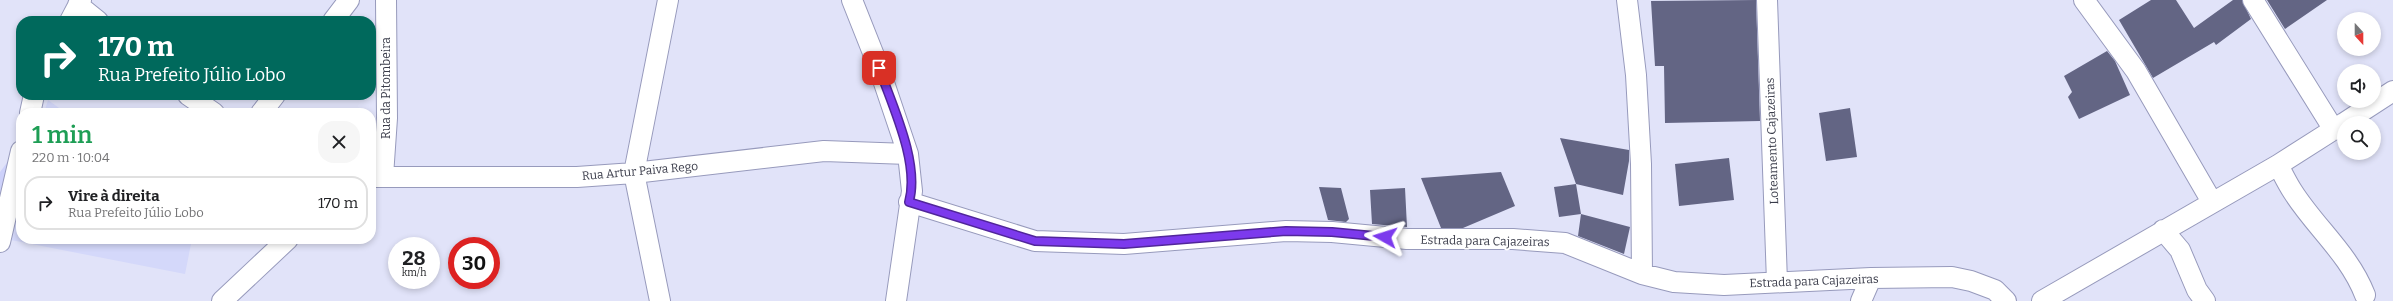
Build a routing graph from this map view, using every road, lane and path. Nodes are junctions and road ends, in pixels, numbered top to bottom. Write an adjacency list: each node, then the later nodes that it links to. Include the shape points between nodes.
1 (349, 0): 11 (street)
2 (386, 0): 24 (street, Rua da Pitombeira, via 387,118)
3 (668, 0): 23 (street)
4 (852, 0): 20 (street, via 879,68)
5 (1627, 0): 30 (street, via 1636,75 1641,164)
6 (1767, 0): 32 (street, Loteamento Cajazeiras)
7 (2084, 0): 26 (street, via 2136,71)
8 (2253, 0): 18 (street)
9 (76, 9): 10 (street)
10 (89, 16)
11 (337, 16)
12 (2393, 91): 17 (street)
13 (195, 100): 15 (street)
14 (271, 100): 16 (street)
15 (207, 108)
16 (265, 108)
17 (2355, 116)
18 (2337, 119)
19 (2337, 128): 21 (street)
20 (908, 154): 23 (street, Rua Artur Paiva Rego, via 824,151); 25 (street, via 912,191)
21 (2278, 165): 26 (street); 33 (street, via 2293,192 2339,249 2360,282)
22 (16, 173): 28 (street)
23 (634, 173): 24 (street, Rua Artur Paiva Rego, via 577,177); 36 (street)
24 (377, 177)
25 (909, 202): 30 (street, Estrada para Cajazeiras, via 1035,241 1124,244 1286,231 1332,232 1408,239 1513,239 1566,243); 37 (street)
26 (2212, 202): 27 (street)
27 (2163, 230): 39 (street); 40 (street, via 2180,250 2197,290)
28 (0, 242)
29 (283, 244): 35 (street)
30 (1642, 274): 32 (street, Estrada para Cajazeiras, via 1674,282 1724,285)
31 (1871, 278): 32 (street, Estrada para Cajazeiras); 34 (street, Estrada para Cajazeiras, via 1952,278 1971,281); 38 (street)
32 (1777, 282)
33 (2365, 295)
34 (1996, 297)
35 (222, 301)
36 (660, 301)
37 (896, 301)
38 (1861, 301)
39 (2042, 301)
40 (2205, 301)

